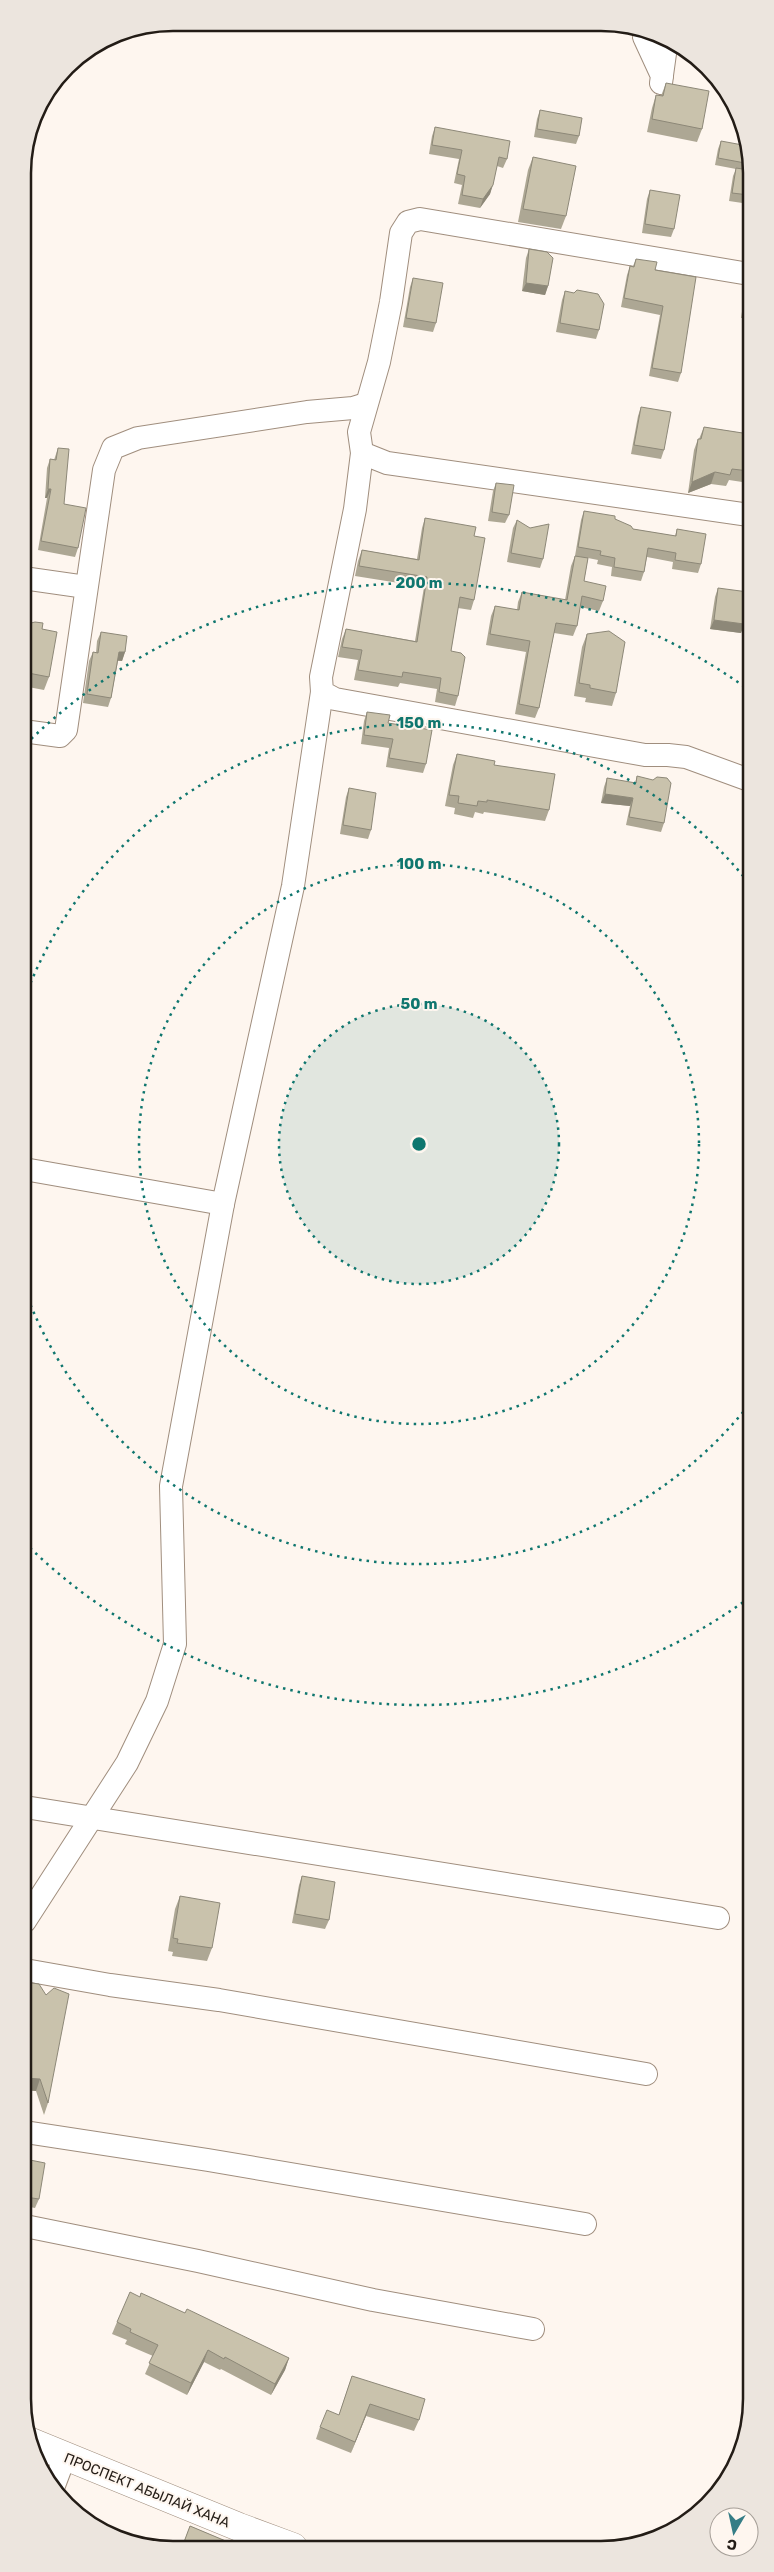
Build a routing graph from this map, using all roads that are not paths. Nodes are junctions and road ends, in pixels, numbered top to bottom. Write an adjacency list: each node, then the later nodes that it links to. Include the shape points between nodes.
1 (645, 39): 2 (street, via 661,79)
2 (666, 47)
3 (743, 273): 4 (street, via 420,219 408,222 401,233 379,362)
4 (366, 404): 5 (street); 6 (street)
5 (338, 410): 6 (street, via 350,413); 9 (street, via 138,438 113,448 104,470)
6 (361, 442): 7 (street, via 386,463); 10 (street, via 355,509 321,676)
7 (743, 514)
8 (32, 579): 9 (street)
9 (86, 587): 11 (street, via 66,730 60,736)
10 (322, 692): 12 (street, via 334,700 636,754 686,757); 14 (street, via 293,886)
11 (32, 738)
12 (743, 778)
13 (32, 1170): 14 (street)
14 (224, 1204): 16 (street, via 171,1486 176,1644 157,1701 131,1754)
15 (31, 1808): 16 (street)
16 (91, 1815): 17 (street); 18 (street)
17 (31, 1911)
18 (718, 1918)
19 (31, 1971): 20 (street)
20 (646, 2074)
21 (31, 2133): 22 (street)
22 (585, 2224)
23 (31, 2227): 24 (street, via 373,2300)
24 (533, 2329)
25 (40, 2446): 26 (main road, ПРОСПЕКТ АБЫЛАЙ ХАНА)
26 (65, 2456): 27 (street); 28 (main road, ПРОСПЕКТ АБЫЛАЙ ХАНА)
27 (56, 2479)
28 (275, 2541)

